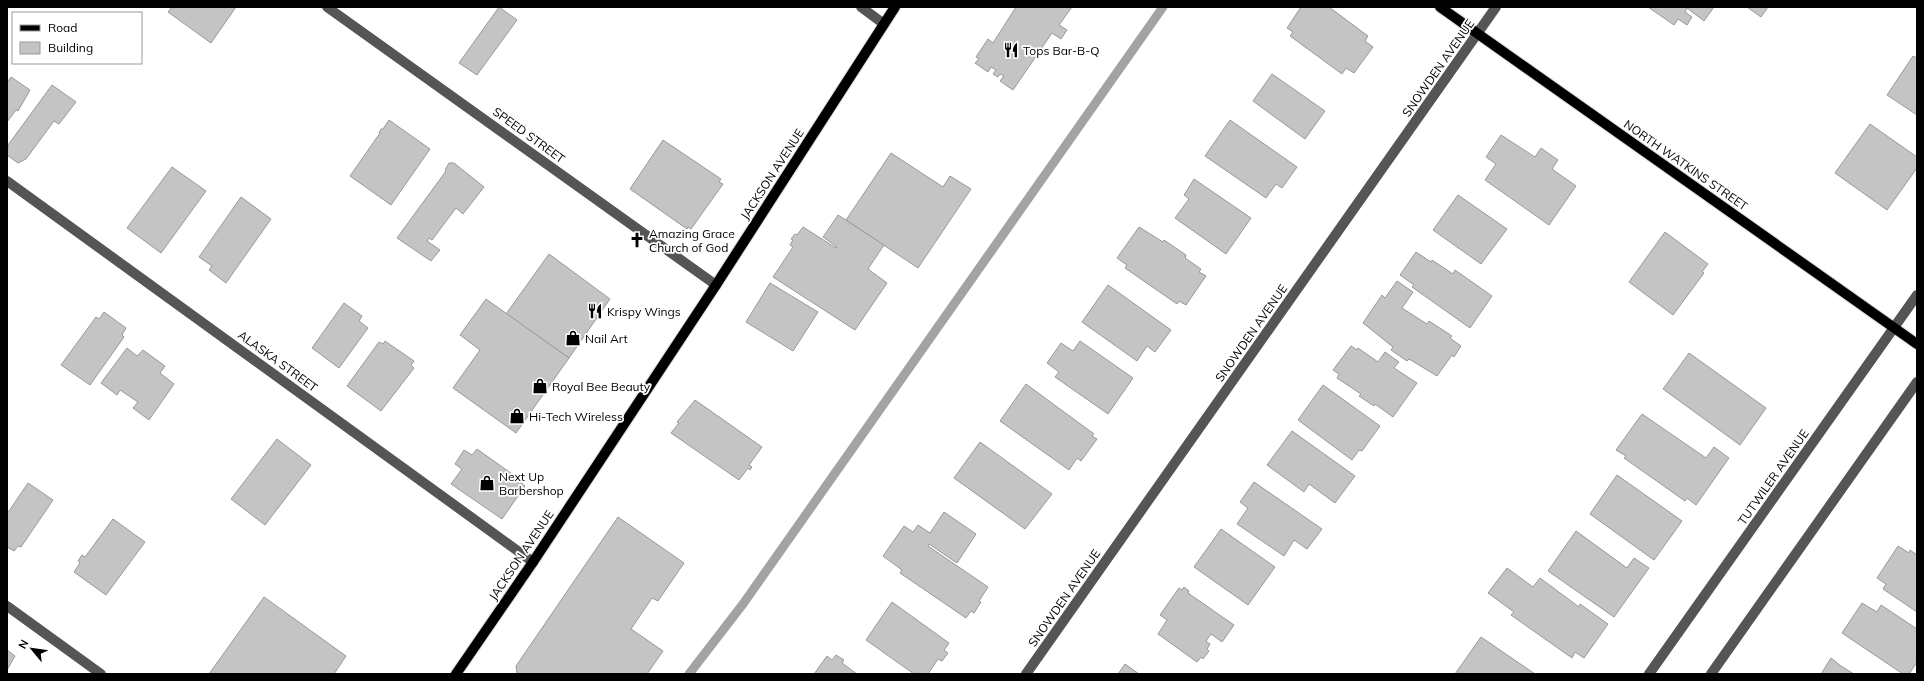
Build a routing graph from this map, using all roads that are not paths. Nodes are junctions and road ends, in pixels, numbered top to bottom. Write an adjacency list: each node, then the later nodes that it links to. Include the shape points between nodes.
1 (327, 7): 9 (street, SPEED STREET)
2 (861, 7): 6 (street)
3 (895, 7): 6 (main road, JACKSON AVENUE)
4 (1440, 7): 7 (main road, NORTH WATKINS STREET)
5 (1496, 7): 7 (street, SNOWDEN AVENUE)
6 (884, 24): 9 (main road, JACKSON AVENUE)
7 (1477, 35): 11 (main road, NORTH WATKINS STREET); 18 (street, SNOWDEN AVENUE)
8 (7, 181): 14 (street, ALASKA STREET)
9 (716, 285): 14 (main road, JACKSON AVENUE)
10 (1917, 295): 11 (street, TUTWILER AVENUE)
11 (1894, 327): 12 (main road, NORTH WATKINS STREET); 19 (street, TUTWILER AVENUE)
12 (1917, 344)
13 (1917, 382): 20 (street)
14 (533, 562): 17 (main road, JACKSON AVENUE)
15 (7, 606): 16 (street)
16 (100, 674)
17 (456, 674)
18 (1026, 674)
19 (1650, 674)
20 (1711, 674)

